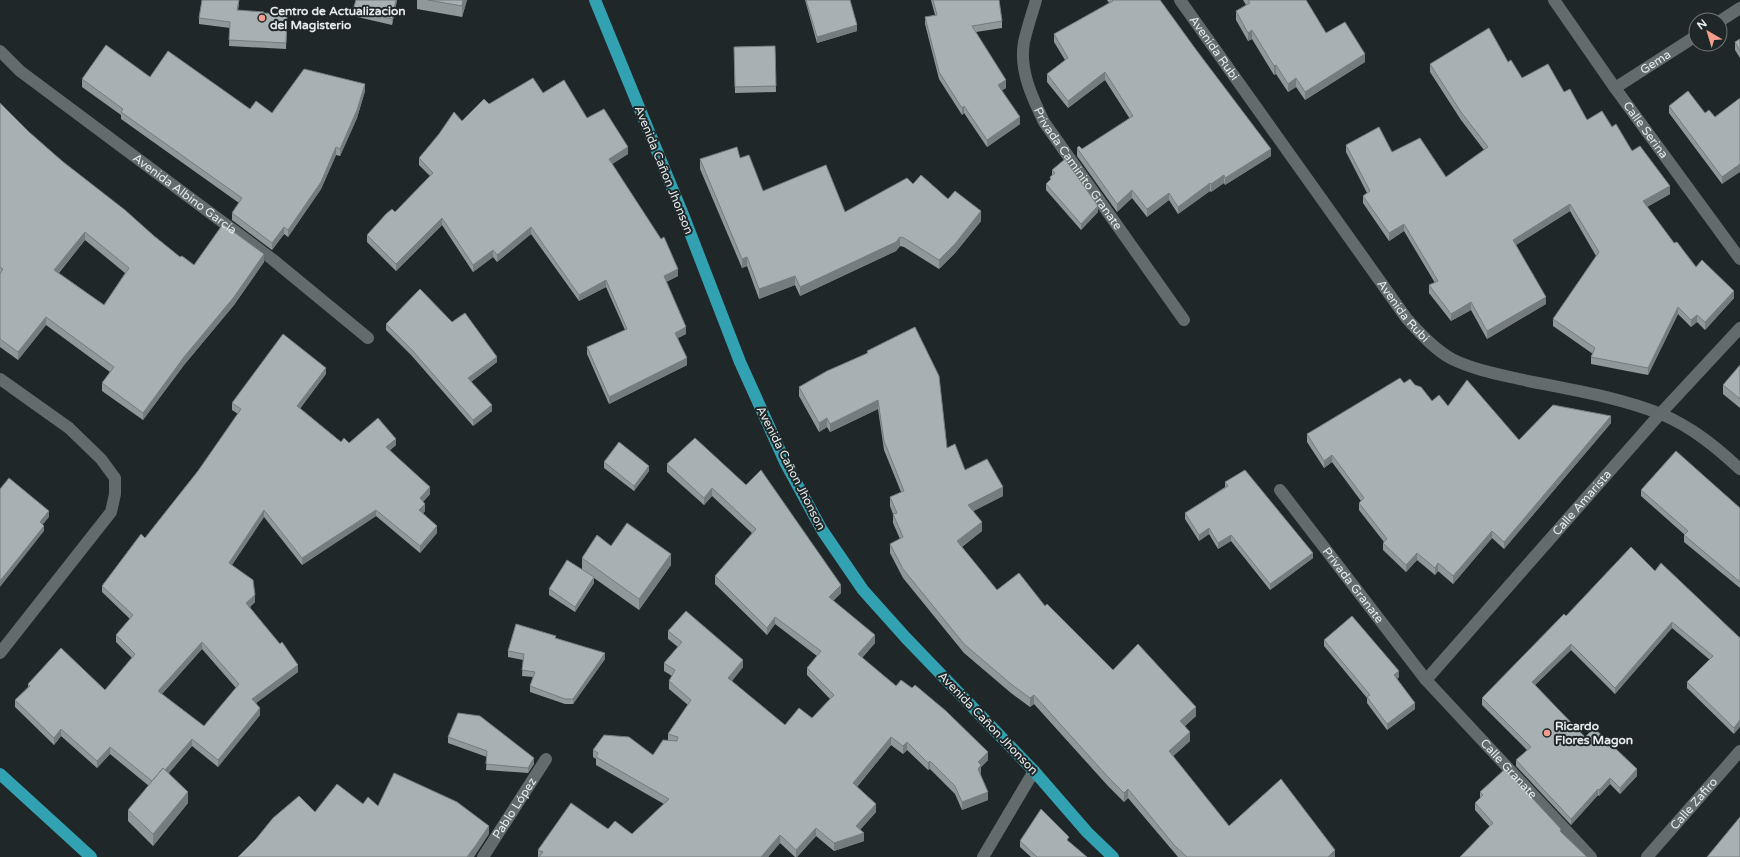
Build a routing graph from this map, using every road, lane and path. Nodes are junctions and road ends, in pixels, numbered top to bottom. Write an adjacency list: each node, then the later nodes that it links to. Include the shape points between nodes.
1 (595, 0): 22 (main road, Avenida Cañon Jhonson, via 740,362 786,464 822,530 863,590)
2 (1036, 0): 11 (street, Privada Caminito Granate, via 1024,43 1024,69 1031,95 1044,122)
3 (1180, 0): 15 (street, Avenida Rubi, via 1407,319 1430,342 1452,359 1492,373 1617,400)
4 (1554, 0): 9 (street, Calle Serina)
5 (1740, 8): 6 (street)
6 (1728, 16)
7 (1688, 41): 9 (street, Gema)
8 (0, 51): 13 (street, Avenida Albino García, via 20,71 272,259)
9 (1614, 88): 10 (street, Calle Serina)
10 (1740, 259)
11 (1184, 320)
12 (1740, 328): 15 (street, Calle Amarista)
13 (368, 338)
14 (0, 379): 18 (street, via 69,428 101,459 115,478 111,512)
15 (1660, 414): 16 (street, Avenida Rubi, via 1692,429); 19 (street, Calle Amarista)
16 (1740, 469)
17 (1280, 490): 19 (street, Privada Granate)
18 (0, 653)
19 (1426, 680): 28 (street, Calle Granate)
20 (1740, 751): 29 (street, Calle Zafiro)
21 (546, 760): 25 (street, Pablo López)
22 (1034, 771): 26 (street); 27 (main road, Avenida Cañon Jhonson, via 1087,832)
23 (0, 774): 24 (main road)
24 (91, 857)
25 (483, 857)
26 (983, 857)
27 (1113, 857)
28 (1591, 857)
29 (1647, 857)

